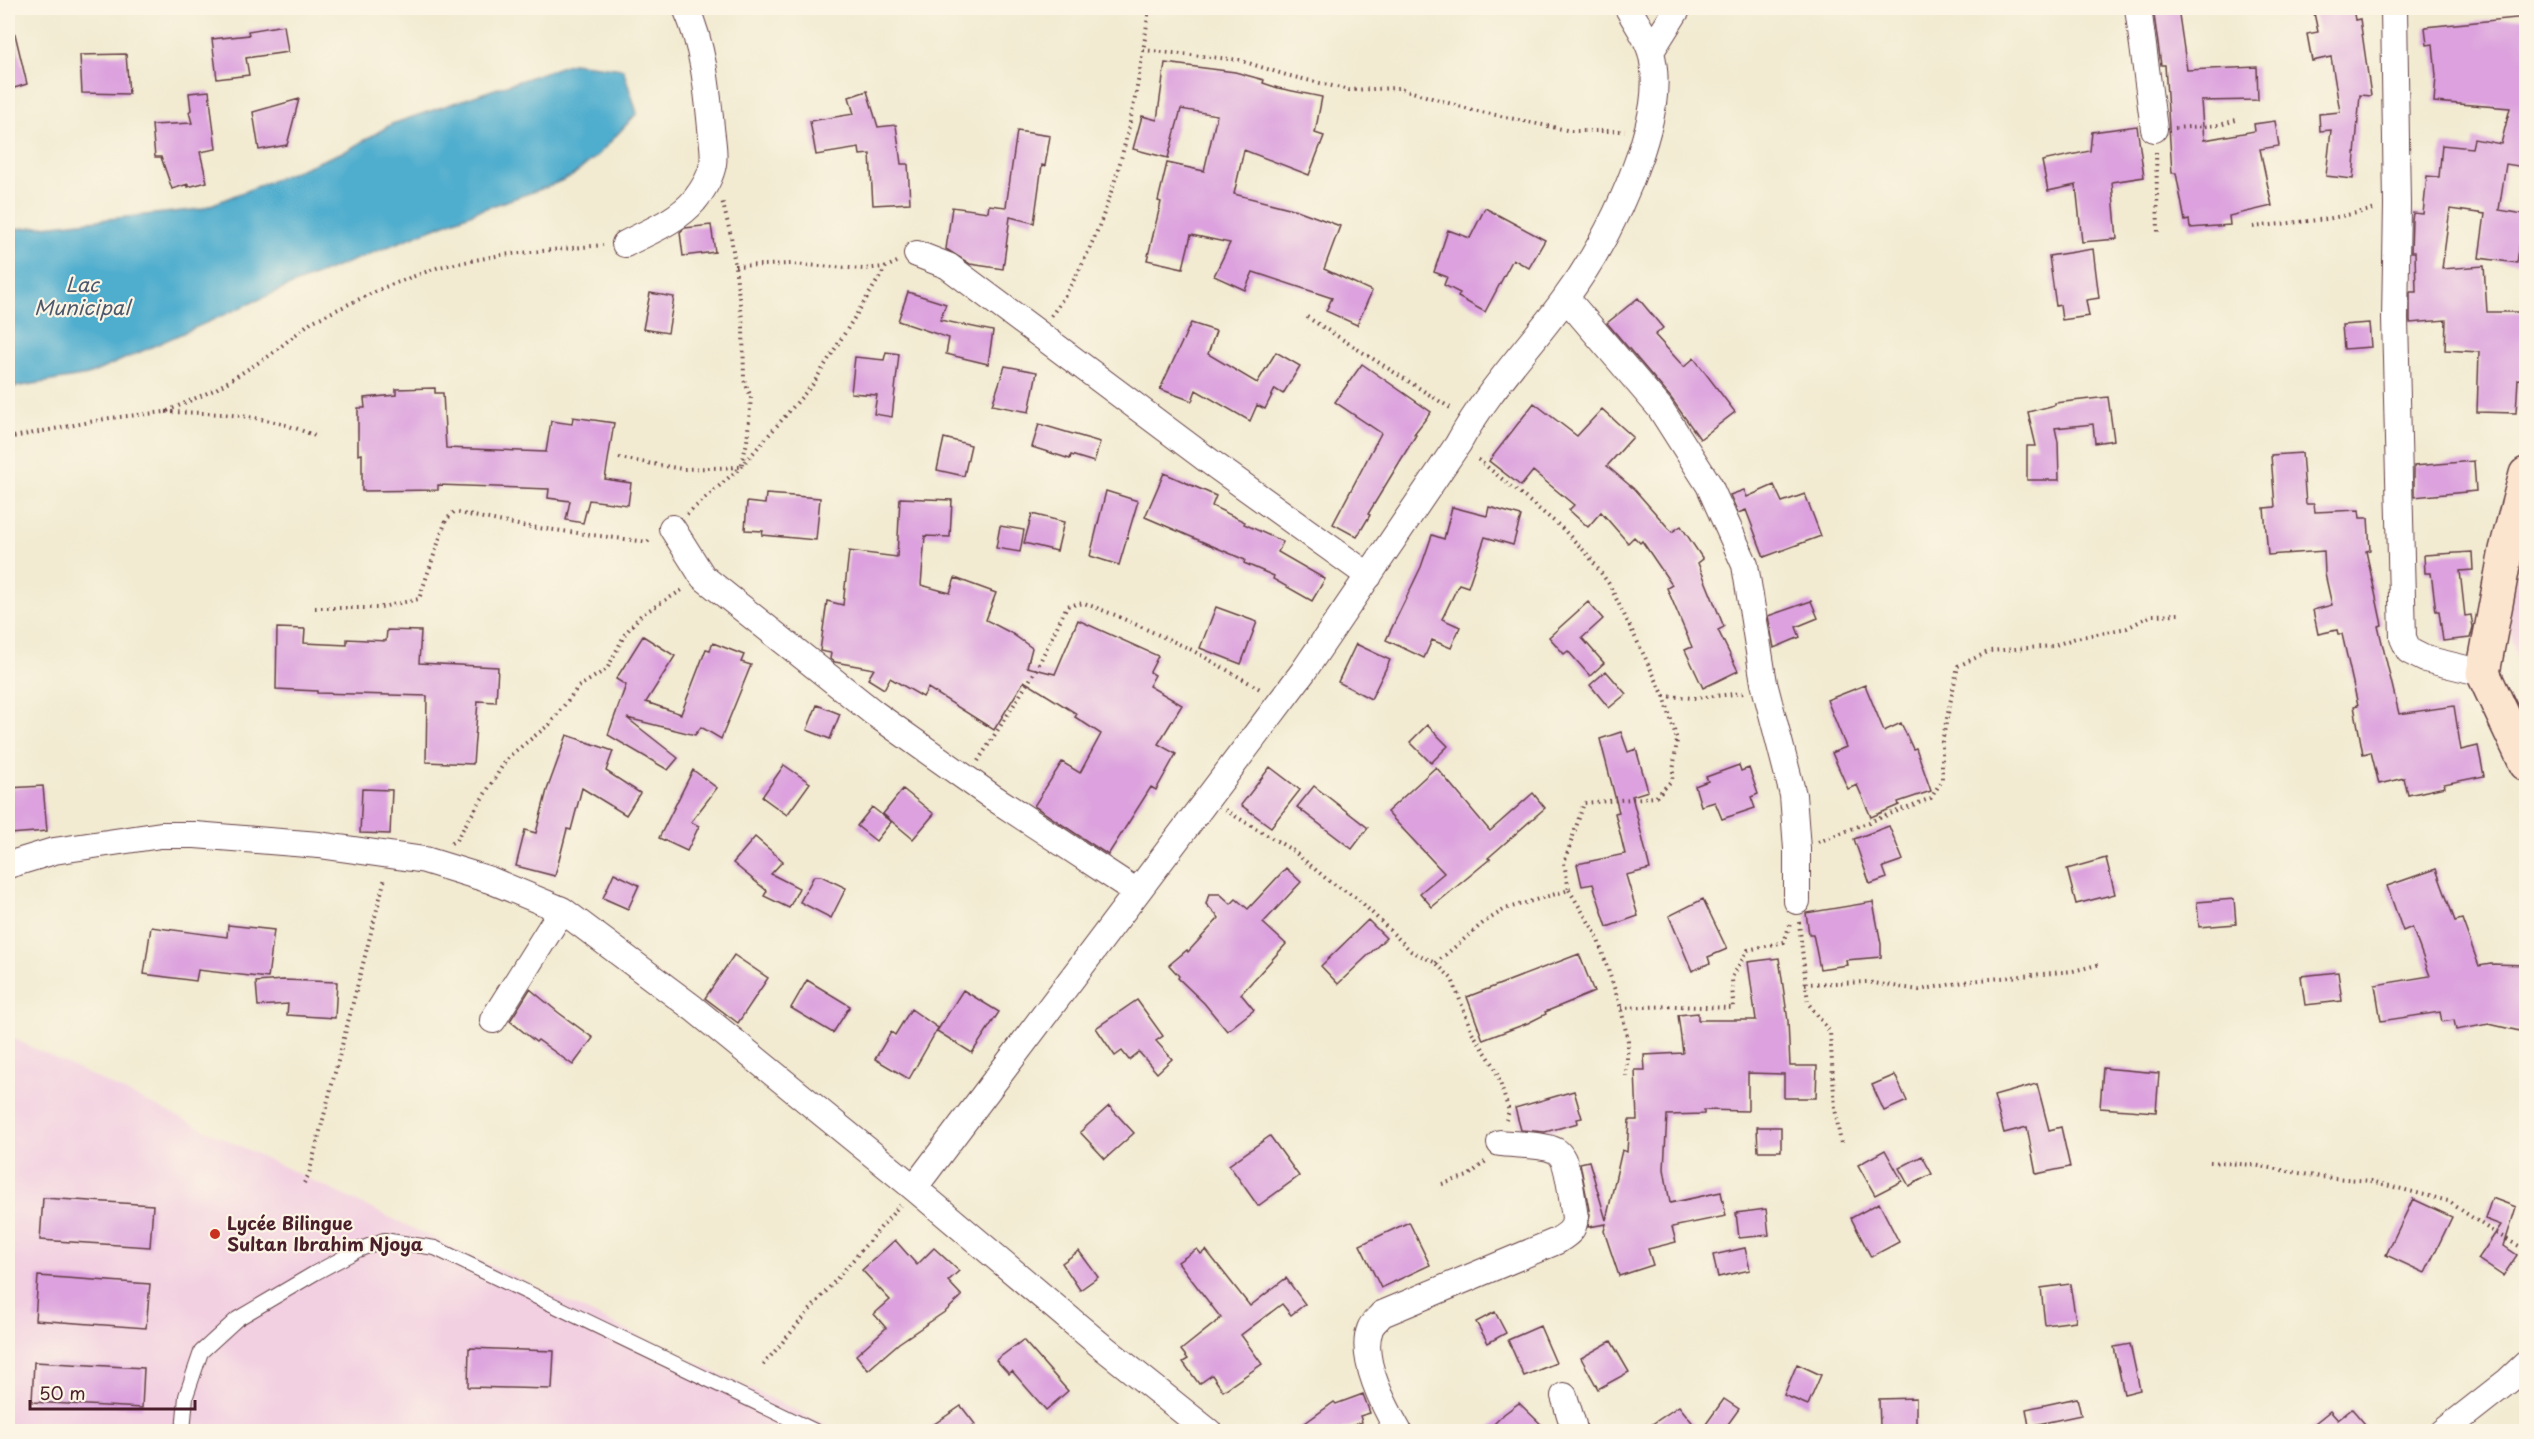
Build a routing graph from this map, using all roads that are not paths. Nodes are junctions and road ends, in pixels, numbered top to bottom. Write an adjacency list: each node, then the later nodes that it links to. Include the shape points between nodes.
1 (686, 8): 8 (street, via 703,62 713,164 693,202 676,217)
2 (1628, 8): 6 (street)
3 (1678, 8): 6 (street)
4 (2138, 8): 7 (street)
5 (2394, 8): 14 (street, via 2395,319 2403,638 2409,651 2425,659)
6 (1651, 51): 10 (street, via 1655,92 1648,131 1628,191 1602,243)
7 (2154, 129)
8 (625, 244)
9 (916, 254): 13 (street, via 948,266)
10 (1566, 298): 13 (street, via 1471,421); 18 (street, via 1660,408 1709,485 1745,565 1764,683 1793,795)
11 (2526, 474): 14 (street, via 2506,550)
12 (672, 528): 17 (street, via 703,577 874,713)
13 (1369, 576): 17 (street, via 1281,701)
14 (2483, 673): 15 (street)
15 (2526, 764)
16 (8, 865): 19 (street, via 54,851 161,835 285,842 425,860 490,880)
17 (1137, 892): 22 (street)
18 (1797, 901)
19 (562, 910): 20 (street); 22 (street, via 693,1008)
20 (493, 1020)
21 (1500, 1143): 28 (street, via 1546,1148 1564,1159 1574,1226 1557,1241 1382,1314 1371,1327 1367,1346 1369,1366)
22 (914, 1188): 27 (street)
23 (2526, 1364): 30 (street)
24 (1564, 1396): 29 (street)
25 (183, 1431): 26 (lane, via 186,1396 201,1352 237,1319 324,1268 384,1240 435,1248)
26 (816, 1431)
27 (1209, 1431)
28 (1399, 1431)
29 (1572, 1431)
30 (2444, 1431)

